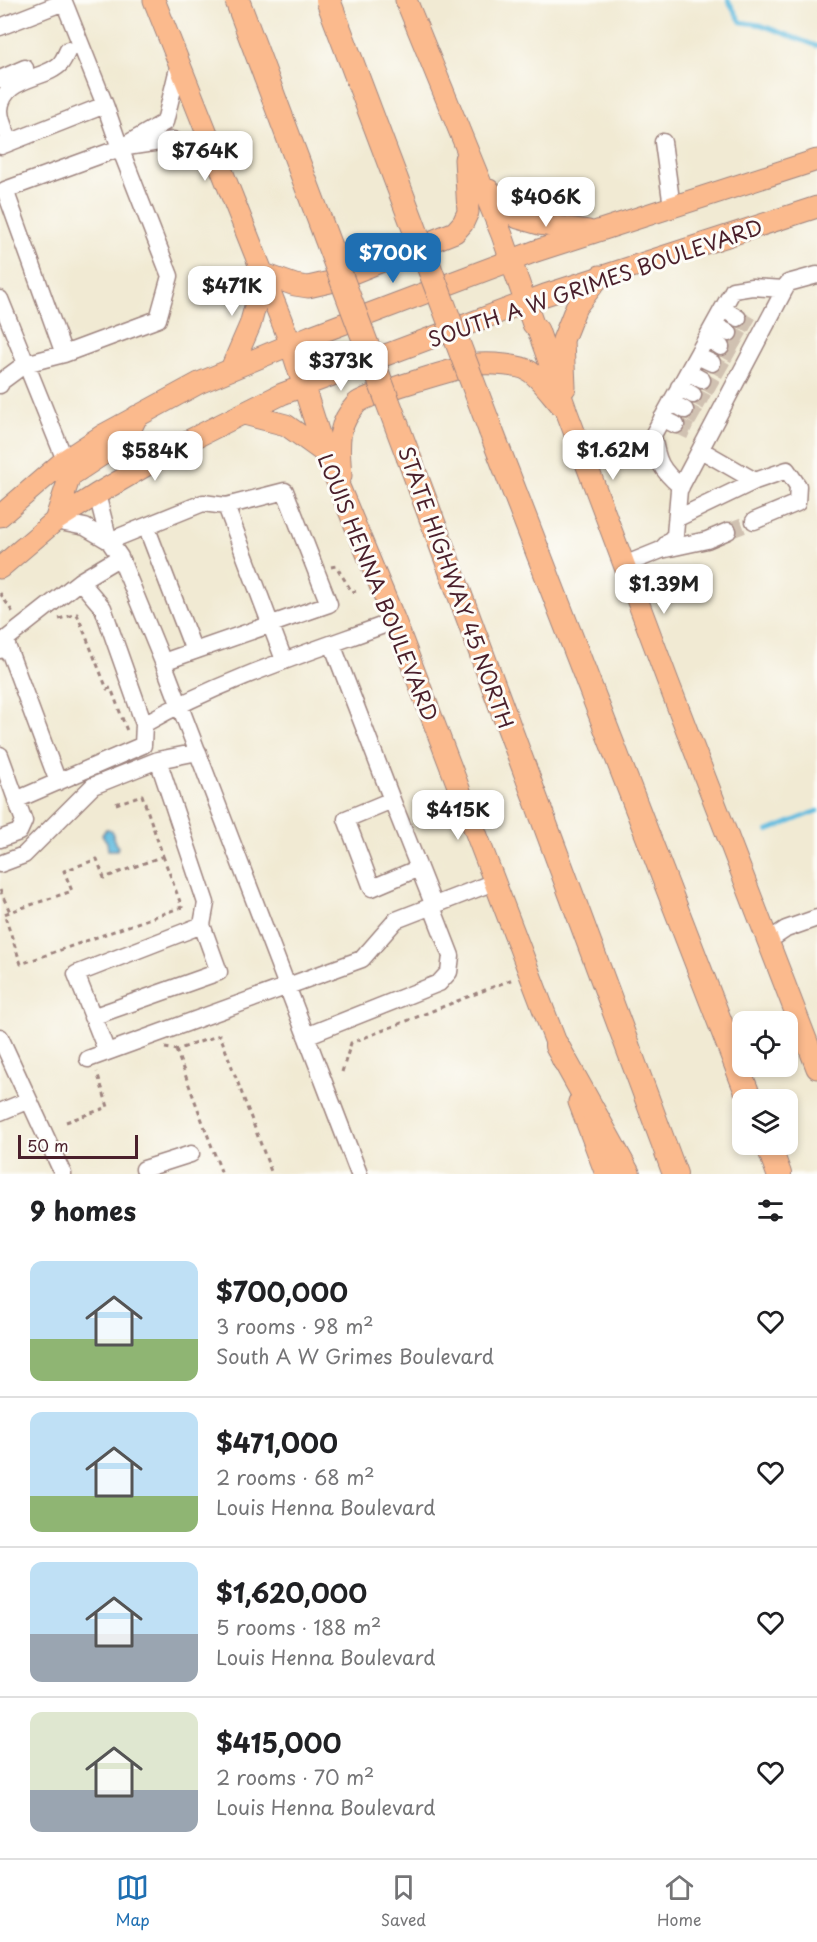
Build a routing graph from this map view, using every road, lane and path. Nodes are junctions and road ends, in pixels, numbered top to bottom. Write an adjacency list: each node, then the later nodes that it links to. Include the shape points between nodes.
1 (154, 0): 8 (main road, LOUIS HENNA BOULEVARD)
2 (237, 0): 122 (highway, STATE HIGHWAY 45 NORTH, bridge)
3 (328, 0): 109 (highway, bridge)
4 (406, 0): 12 (main road)
5 (63, 1): 6 (street); 7 (street)
6 (0, 27)
7 (75, 47): 9 (street); 10 (street); 13 (street, via 60,64 13,86 0,109)
8 (178, 64): 14 (street, via 165,122); 15 (main road, LOUIS HENNA BOULEVARD)
9 (0, 79)
10 (105, 105): 13 (street); 14 (street)
11 (663, 142): 21 (street)
12 (463, 143): 17 (main road); 25 (main road, via 468,212 455,232 330,282 308,287)
13 (5, 144)
14 (120, 148): 15 (street, via 173,140); 19 (street); 35 (street, via 170,276 158,319)
15 (217, 160): 25 (main road, LOUIS HENNA BOULEVARD)
16 (817, 160): 21 (main road)
17 (482, 183): 23 (main road, via 518,218); 24 (main road)
18 (817, 188): 20 (main road)
19 (3, 190): 35 (street)
20 (817, 202)
21 (672, 207): 23 (main road)
22 (817, 207): 27 (main road, SOUTH A W GRIMES BOULEVARD)
23 (595, 232): 24 (main road)
24 (511, 261): 30 (main road); 34 (main road)
25 (264, 274): 34 (main road, LOUIS HENNA BOULEVARD); 38 (main road, via 250,325)
26 (817, 275): 28 (street, via 788,283)
27 (600, 276): 30 (main road, SOUTH A W GRIMES BOULEVARD); 42 (main road, via 576,307 563,340)
28 (785, 289): 31 (street, via 733,290); 32 (street)
29 (0, 299): 36 (street)
30 (526, 302): 40 (main road, SOUTH A W GRIMES BOULEVARD); 42 (main road)
31 (723, 309): 32 (street); 33 (street)
32 (751, 325): 33 (street)
33 (731, 343): 37 (street); 37 (street)
34 (290, 344): 38 (main road); 40 (main road, LOUIS HENNA BOULEVARD)
35 (64, 354): 36 (street)
36 (25, 363): 39 (street); 46 (street)
37 (718, 367): 41 (street); 41 (street)
38 (231, 369): 44 (main road)
39 (0, 385)
40 (303, 385): 43 (main road, SOUTH A W GRIMES BOULEVARD); 45 (main road, LOUIS HENNA BOULEVARD)
41 (696, 409): 47 (street); 48 (street); 48 (street, via 653,435 657,459)
42 (566, 410): 50 (main road, via 529,370 492,364 434,375 358,400 338,438); 61 (main road)
43 (244, 414): 45 (main road, via 286,426); 49 (main road, SOUTH A W GRIMES BOULEVARD, via 188,441)
44 (138, 416): 46 (main road); 55 (main road, via 126,439 70,476)
45 (325, 453): 50 (main road, LOUIS HENNA BOULEVARD)
46 (65, 460): 52 (main road)
47 (755, 481): 53 (street); 54 (street, via 787,470 798,486 797,503)
48 (681, 487): 53 (street)
49 (97, 494): 55 (main road, SOUTH A W GRIMES BOULEVARD); 58 (street)
50 (343, 495): 69 (main road, LOUIS HENNA BOULEVARD)
51 (226, 506): 56 (street, via 203,503); 70 (street); 70 (street, via 285,491 329,604)
52 (0, 516)
53 (678, 518): 59 (street, via 675,535)
54 (754, 520)
55 (55, 521): 58 (street, via 85,527); 63 (main road, SOUTH A W GRIMES BOULEVARD)
56 (146, 526): 58 (street); 73 (street)
57 (728, 531): 59 (street)
58 (109, 541): 60 (street)
59 (661, 550): 61 (street)
60 (120, 557): 64 (street); 75 (street)
61 (624, 565): 96 (main road)
62 (331, 567): 65 (path, via 336,566 352,592)
63 (0, 568)
64 (80, 581): 72 (street); 77 (street, via 103,608)
65 (356, 591)
66 (0, 593): 67 (path)
67 (16, 617)
68 (58, 620): 78 (path, via 76,614)
69 (395, 621): 71 (street); 90 (main road, LOUIS HENNA BOULEVARD)
70 (270, 625): 73 (street); 74 (street)
71 (332, 644): 74 (street); 84 (street)
72 (3, 645): 82 (street)
73 (194, 651): 75 (street)
74 (284, 660): 76 (street)
75 (163, 662): 76 (street)
76 (179, 704): 77 (street); 79 (street)
77 (144, 724): 82 (street, via 143,745)
78 (128, 735)
79 (198, 752): 81 (street); 98 (street)
80 (0, 755): 83 (street)
81 (158, 760): 88 (street, via 93,786 24,855); 95 (street, via 206,903)
82 (58, 782): 83 (street)
83 (16, 800): 86 (street, via 24,821 19,831)
84 (392, 800): 89 (street); 89 (street, via 346,819 372,888)
85 (116, 804): 87 (path, via 142,795)
86 (0, 839)
87 (163, 856): 93 (path, via 104,878 97,859 64,871 72,891); 93 (path, via 182,907 21,964 4,914)
88 (0, 864)
89 (419, 868): 92 (street)
90 (494, 882): 92 (street); 102 (main road, LOUIS HENNA BOULEVARD)
91 (0, 890): 93 (path)
92 (433, 906): 98 (street, via 396,921 362,959); 101 (street, via 451,956 449,972 439,983)
93 (10, 912)
94 (817, 918): 96 (street, via 786,929)
95 (202, 925): 99 (street, via 76,974); 99 (street, via 219,972)
96 (768, 942): 107 (main road)
97 (513, 979): 108 (path, via 351,1043)
98 (287, 986): 101 (street); 106 (street)
99 (92, 1017): 106 (street)
100 (0, 1036): 110 (street)
101 (306, 1036): 119 (street)
102 (557, 1046): 120 (main road, LOUIS HENNA BOULEVARD); 121 (highway)
103 (163, 1048): 104 (path)
104 (176, 1050): 117 (path); 118 (path, via 220,1035)
105 (88, 1059): 106 (street)
106 (107, 1060): 112 (path, via 97,1072 108,1107)
107 (817, 1068)
108 (342, 1072)
109 (746, 1089)
110 (29, 1100): 111 (street); 116 (street)
111 (0, 1112)
112 (66, 1122)
113 (191, 1154): 115 (street)
114 (772, 1155): 123 (highway)
115 (144, 1169)
116 (63, 1174)
117 (222, 1174)
118 (272, 1174)
119 (359, 1174)
120 (606, 1174)
121 (628, 1174)
122 (675, 1174)
123 (779, 1174)

